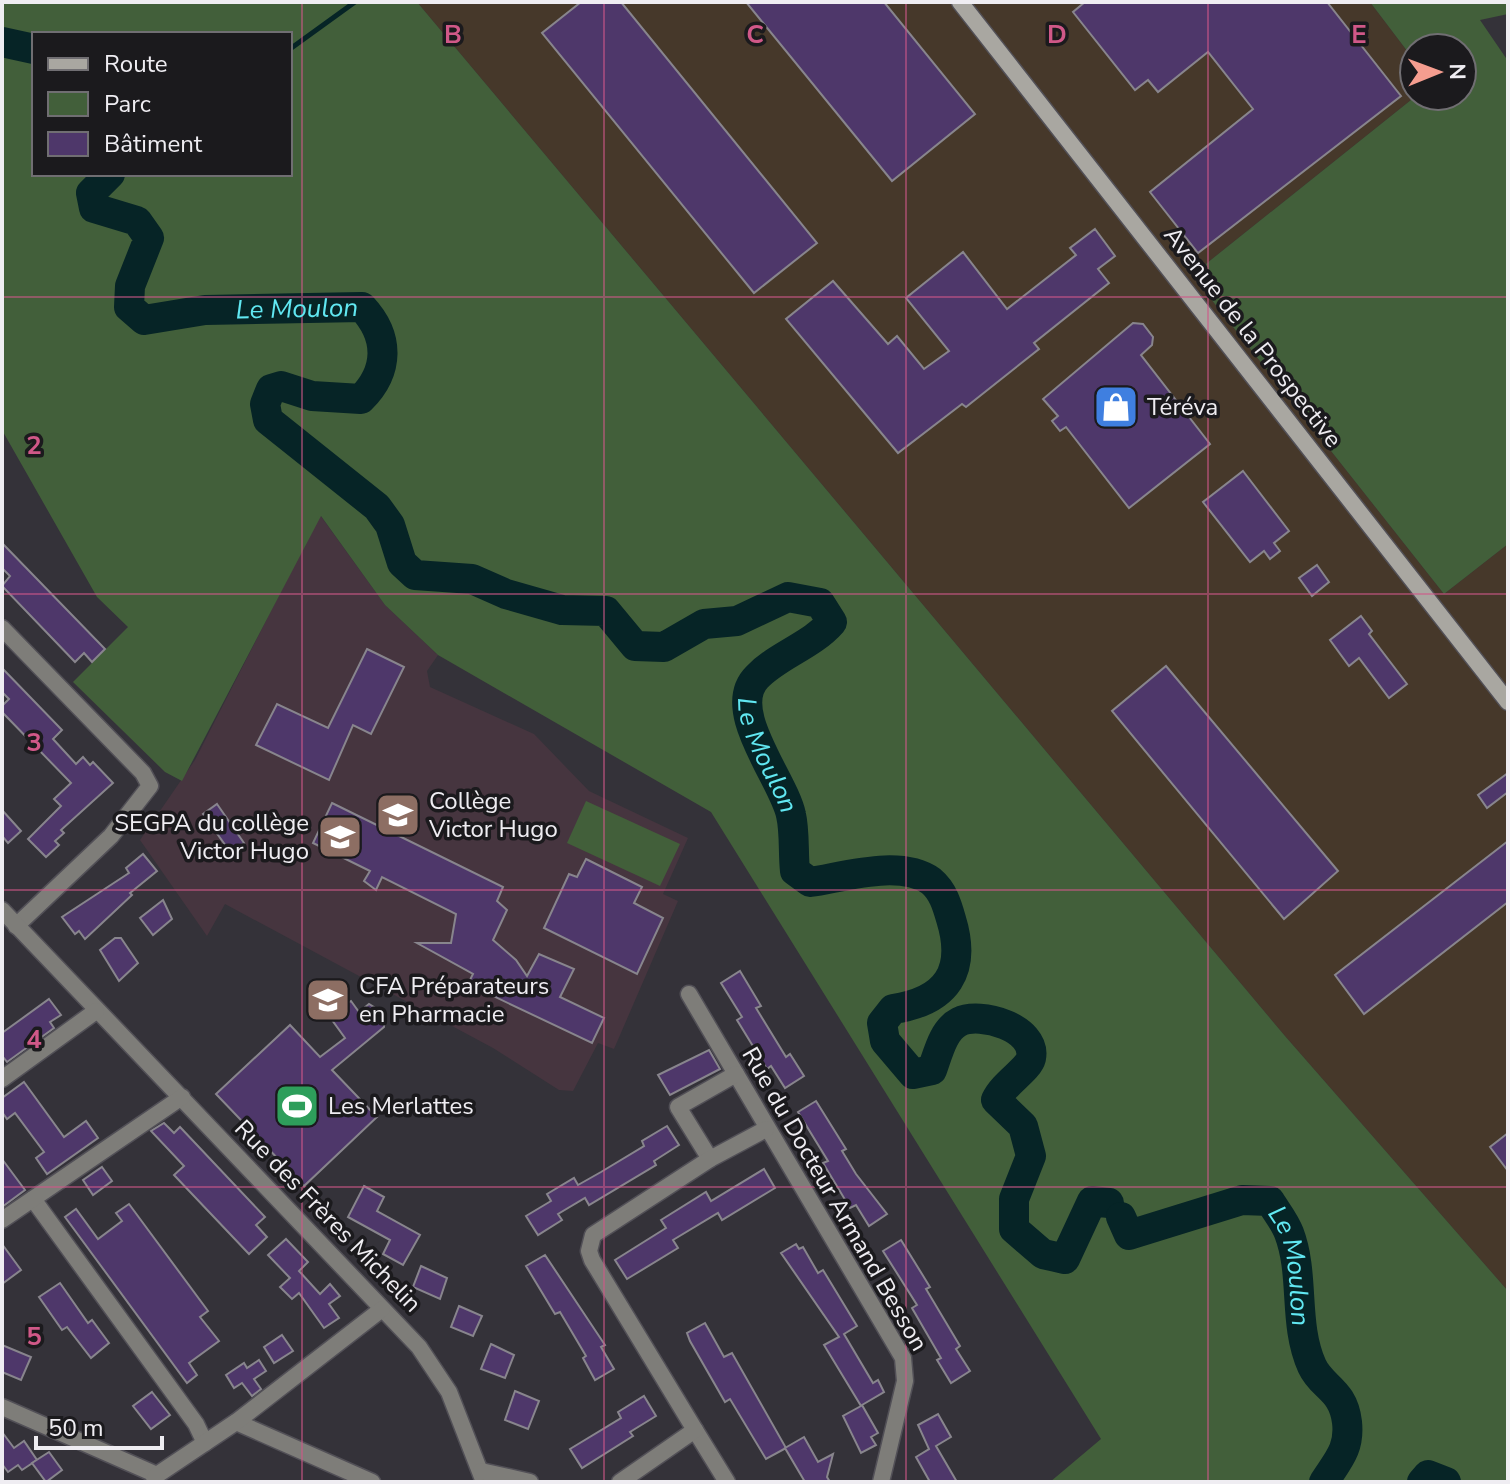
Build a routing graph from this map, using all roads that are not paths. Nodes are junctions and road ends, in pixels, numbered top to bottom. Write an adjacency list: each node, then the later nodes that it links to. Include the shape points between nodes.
1 (960, 2): 3 (main road, Avenue de la Prospective)
2 (2, 628): 5 (street, via 150,786 111,836)
3 (1508, 702)
4 (2, 910): 5 (street, Rue des Frères Michelin)
5 (16, 926): 7 (street, Rue des Frères Michelin)
6 (689, 994): 8 (street, Rue du Docteur Armand Besson)
7 (96, 1011): 9 (street); 10 (street, Rue des Frères Michelin)
8 (736, 1074): 11 (street, Rue du Docteur Armand Besson); 12 (street, via 678,1107)
9 (2, 1079)
10 (182, 1097): 13 (street); 15 (street, Rue des Frères Michelin)
11 (766, 1129): 12 (street); 26 (street, Rue du Docteur Armand Besson, via 903,1358 905,1381)
12 (710, 1159): 18 (street, via 597,1230 589,1251)
13 (33, 1199): 14 (street); 19 (street)
14 (2, 1220)
15 (382, 1309): 17 (street); 20 (street, Rue des Frères Michelin, via 419,1347 449,1392)
16 (2, 1407): 21 (street)
17 (236, 1422): 19 (street); 22 (street)
18 (695, 1430): 24 (street); 25 (street)
19 (205, 1443): 21 (street)
20 (483, 1476): 23 (street)
21 (156, 1478)
22 (372, 1482)
23 (530, 1482)
24 (620, 1482)
25 (727, 1482)
26 (881, 1482)

